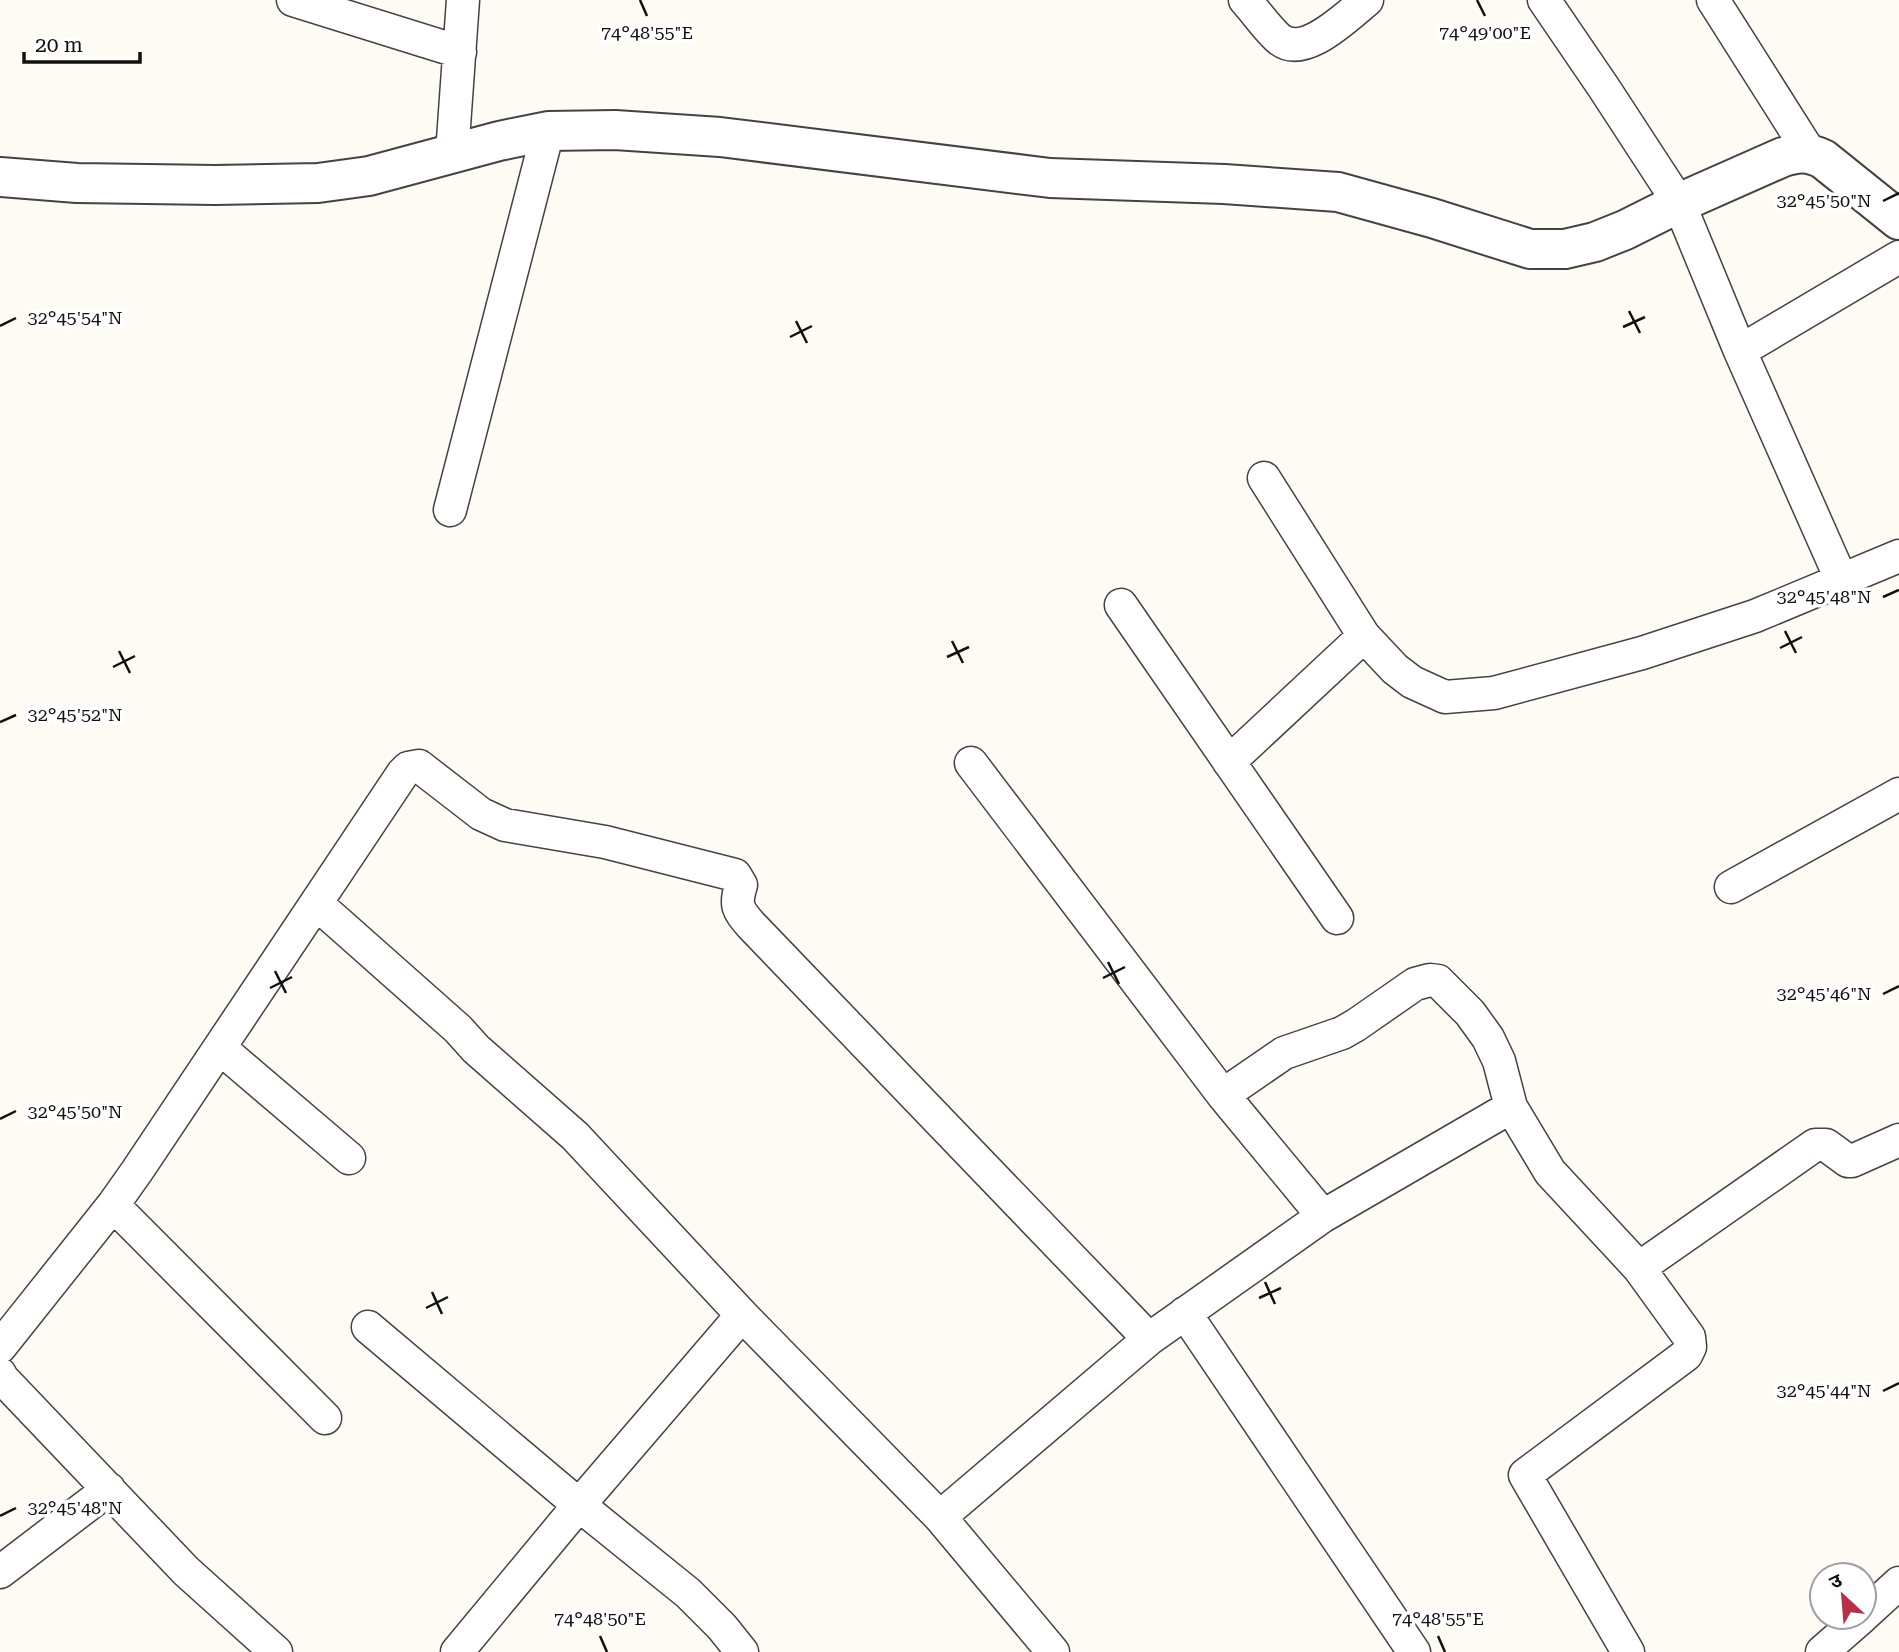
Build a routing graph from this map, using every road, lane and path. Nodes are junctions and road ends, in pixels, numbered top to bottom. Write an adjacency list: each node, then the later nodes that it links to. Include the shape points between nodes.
1 (293, 0): 7 (street)
2 (463, 0): 7 (street)
3 (1245, 0): 4 (street, via 1279,40 1291,44 1308,43)
4 (1367, 0)
5 (1544, 0): 12 (street)
6 (1713, 0): 9 (street)
7 (460, 52): 10 (street)
8 (548, 131): 10 (street); 12 (street, via 720,137 1050,178 1338,192 1530,249 1595,243); 17 (street)
9 (1810, 153): 12 (street, via 1783,157); 13 (street)
10 (452, 154): 11 (street, via 369,176 318,183 90,183)
11 (0, 177)
12 (1679, 203): 15 (street)
13 (1899, 220)
14 (1899, 257): 15 (street)
15 (1740, 351): 19 (street)
16 (1264, 478): 21 (street)
17 (450, 510)
18 (1899, 556): 19 (street)
19 (1841, 579): 21 (street, via 1667,645 1494,693 1445,697 1412,682)
20 (1121, 605): 22 (street)
21 (1364, 636): 22 (street)
22 (1229, 762): 27 (street)
23 (971, 763): 29 (street)
24 (1899, 794): 25 (street)
25 (1731, 887)
26 (317, 904): 28 (street); 37 (street, via 575,1136); 39 (street, via 403,773 419,766 481,814 505,825 605,842 735,875 741,885 738,908 751,925)
27 (1337, 918)
28 (220, 1048): 32 (street); 33 (street)
29 (1223, 1095): 30 (street, via 1284,1053 1356,1026 1415,984 1430,980 1438,981 1470,1013 1488,1038); 34 (street)
30 (1511, 1107): 34 (street); 35 (street, via 1550,1172)
31 (1899, 1140): 35 (street, via 1853,1161 1826,1145 1815,1145)
32 (349, 1158)
33 (113, 1205): 40 (street); 42 (street)
34 (1322, 1216): 36 (street)
35 (1639, 1268): 55 (street, via 1689,1337 1686,1355 1525,1475)
36 (1185, 1313): 39 (street); 54 (street)
37 (743, 1315): 44 (street); 45 (street)
38 (368, 1326): 44 (street)
39 (1149, 1339): 45 (street)
40 (0, 1347)
41 (0, 1374): 43 (street)
42 (325, 1418)
43 (109, 1489): 46 (street); 50 (street, via 186,1571)
44 (579, 1505): 51 (street); 52 (street, via 688,1593)
45 (940, 1517): 53 (street)
46 (0, 1573)
47 (1899, 1583): 48 (street)
48 (1878, 1602)
49 (1846, 1631): 56 (street)
50 (276, 1652)
51 (457, 1652)
52 (742, 1652)
53 (1053, 1652)
54 (1414, 1652)
55 (1628, 1652)
56 (1822, 1652)

